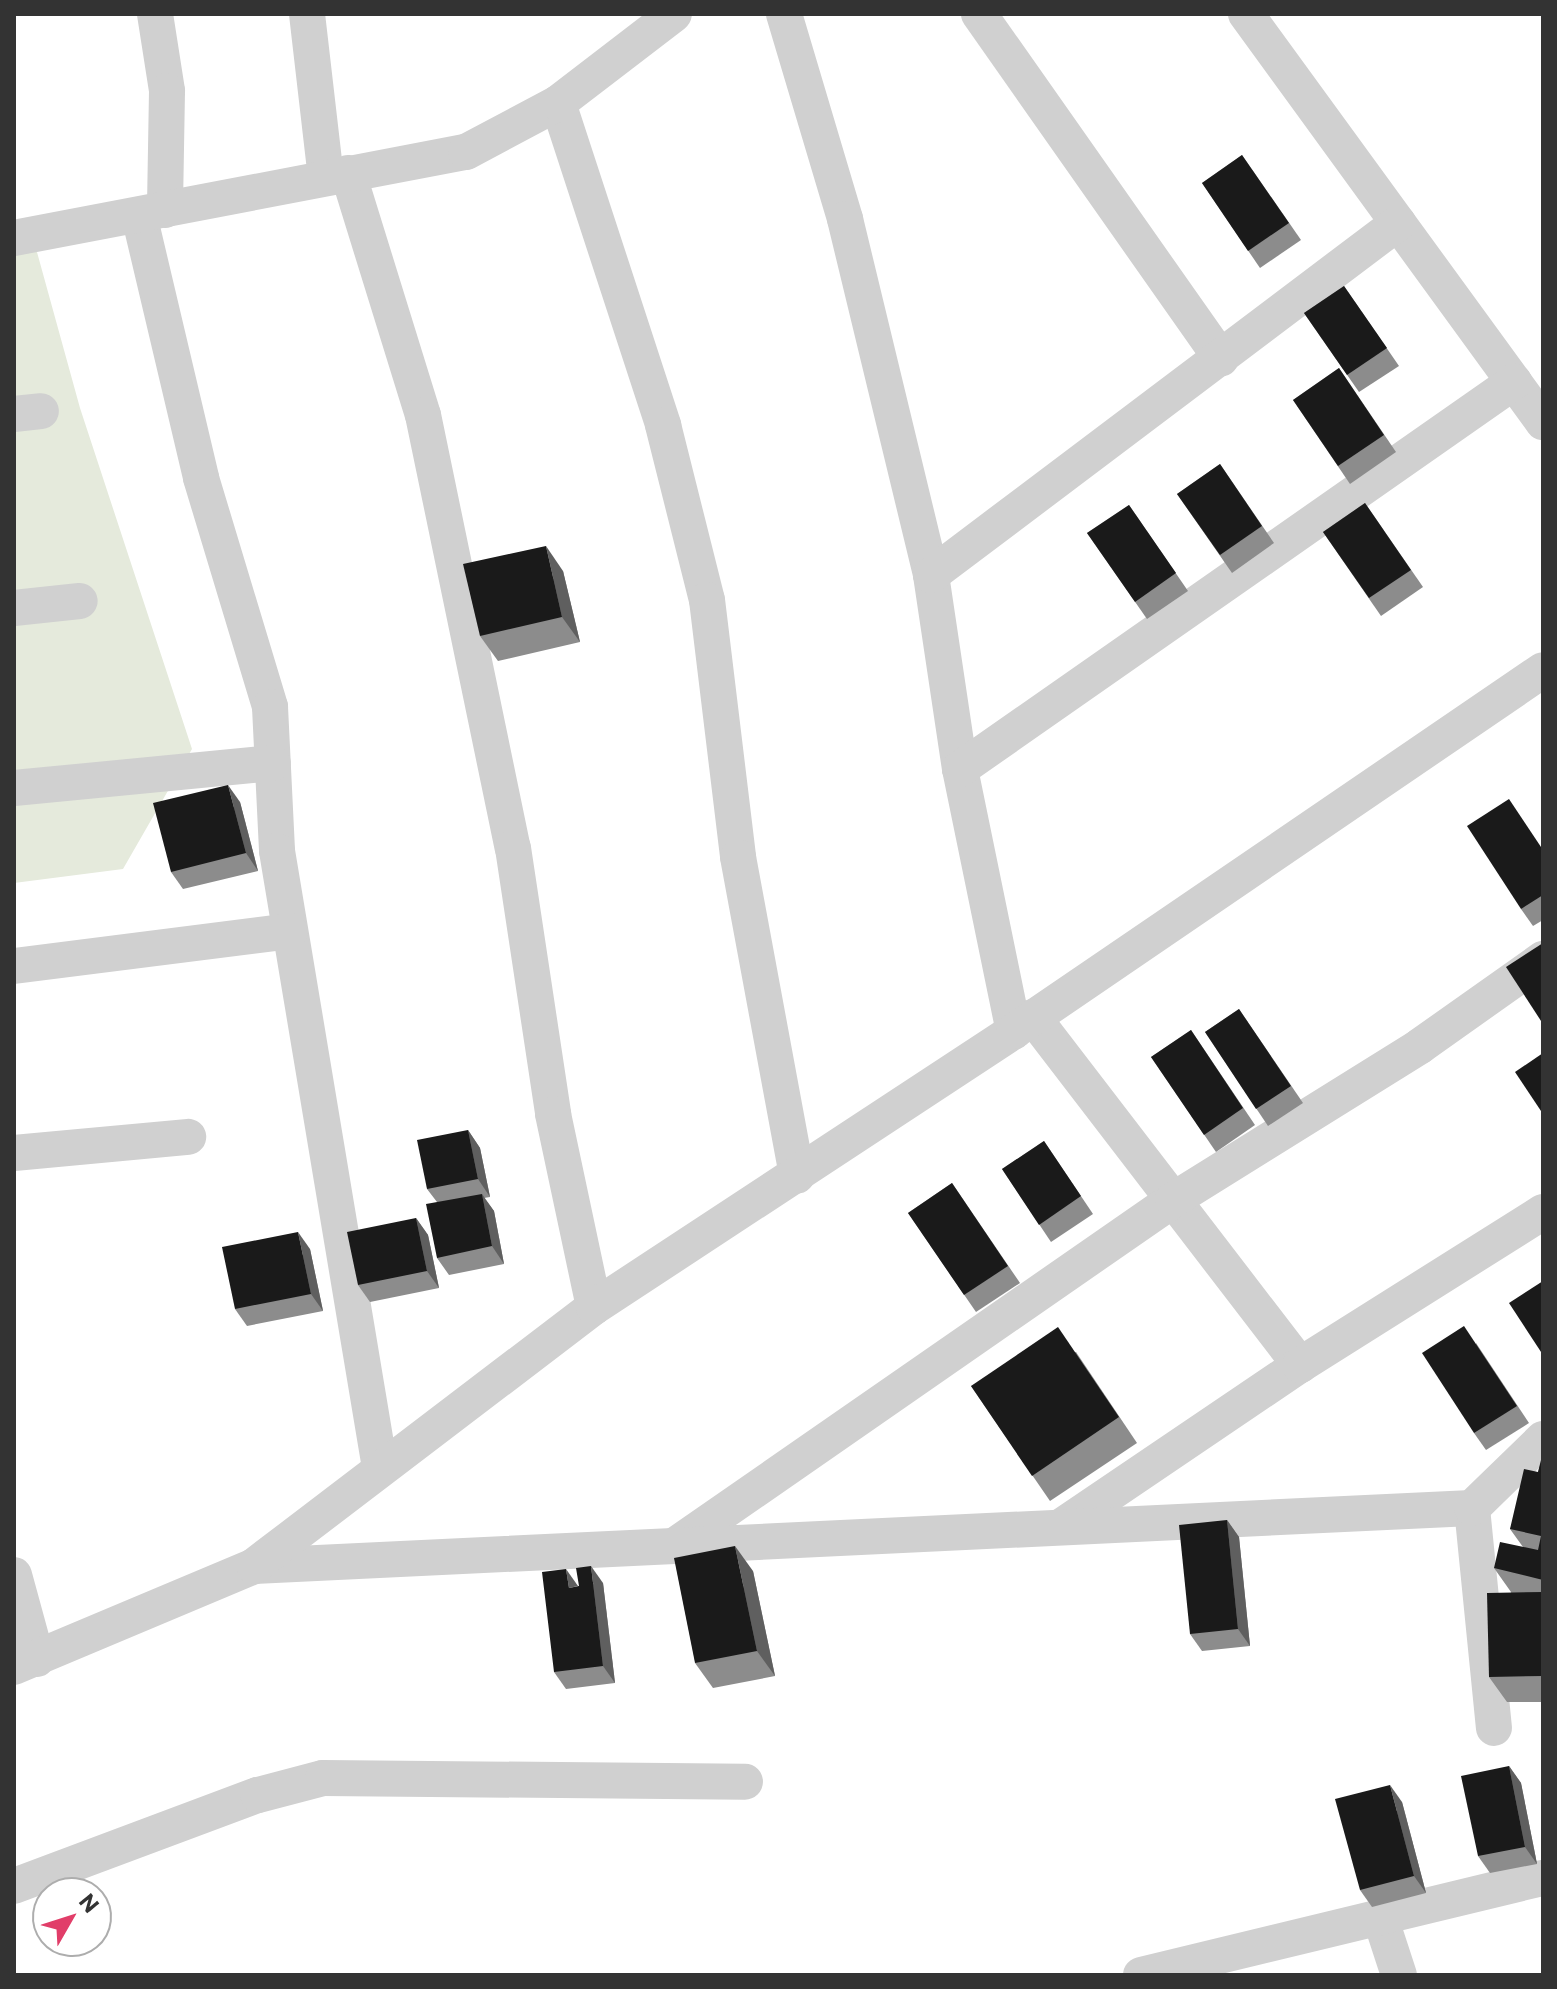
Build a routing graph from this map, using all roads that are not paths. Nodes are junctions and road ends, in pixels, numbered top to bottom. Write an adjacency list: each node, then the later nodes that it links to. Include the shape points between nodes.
1 (155, 14): 9 (street, via 167,91)
2 (307, 14): 8 (street)
3 (674, 14): 7 (street)
4 (784, 14): 15 (street, via 845,219)
5 (979, 14): 12 (street)
6 (1254, 17): 10 (street)
7 (558, 103): 8 (street, via 466,152); 28 (street, via 663,425 707,600 738,857)
8 (337, 175): 9 (street); 31 (street, via 423,415 513,848 553,1114)
9 (152, 212): 11 (street); 19 (street, via 201,478 270,707)
10 (1398, 223): 12 (street); 13 (street)
11 (14, 238)
12 (1221, 358): 15 (street)
13 (1514, 382): 14 (street); 20 (street)
14 (1543, 422)
15 (931, 575): 20 (street)
16 (80, 601): 17 (street)
17 (14, 608)
18 (1543, 670): 25 (street)
19 (273, 763): 21 (street); 22 (street, via 277,851)
20 (960, 769): 25 (street)
21 (14, 788)
22 (290, 931): 24 (street); 34 (street)
23 (1543, 959): 29 (street, via 1420,1046)
24 (14, 966)
25 (1023, 1024): 28 (street); 29 (street)
26 (188, 1137): 27 (street)
27 (14, 1153)
28 (797, 1176): 31 (street)
29 (1173, 1200): 32 (street); 37 (street)
30 (1543, 1212): 32 (street)
31 (594, 1307): 34 (street)
32 (1300, 1365): 36 (street)
33 (1543, 1439): 35 (street)
34 (380, 1468): 38 (street)
35 (1472, 1508): 36 (street); 41 (street)
36 (1060, 1527): 37 (street)
37 (674, 1546): 38 (street)
38 (254, 1566): 40 (street)
39 (14, 1575): 40 (street)
40 (26, 1663)
41 (1494, 1728)
42 (745, 1782): 44 (street, via 323,1778 258,1795)
43 (1543, 1878): 45 (street)
44 (14, 1886)
45 (1380, 1917): 46 (street); 47 (street)
46 (1141, 1975)
47 (1399, 1975)

